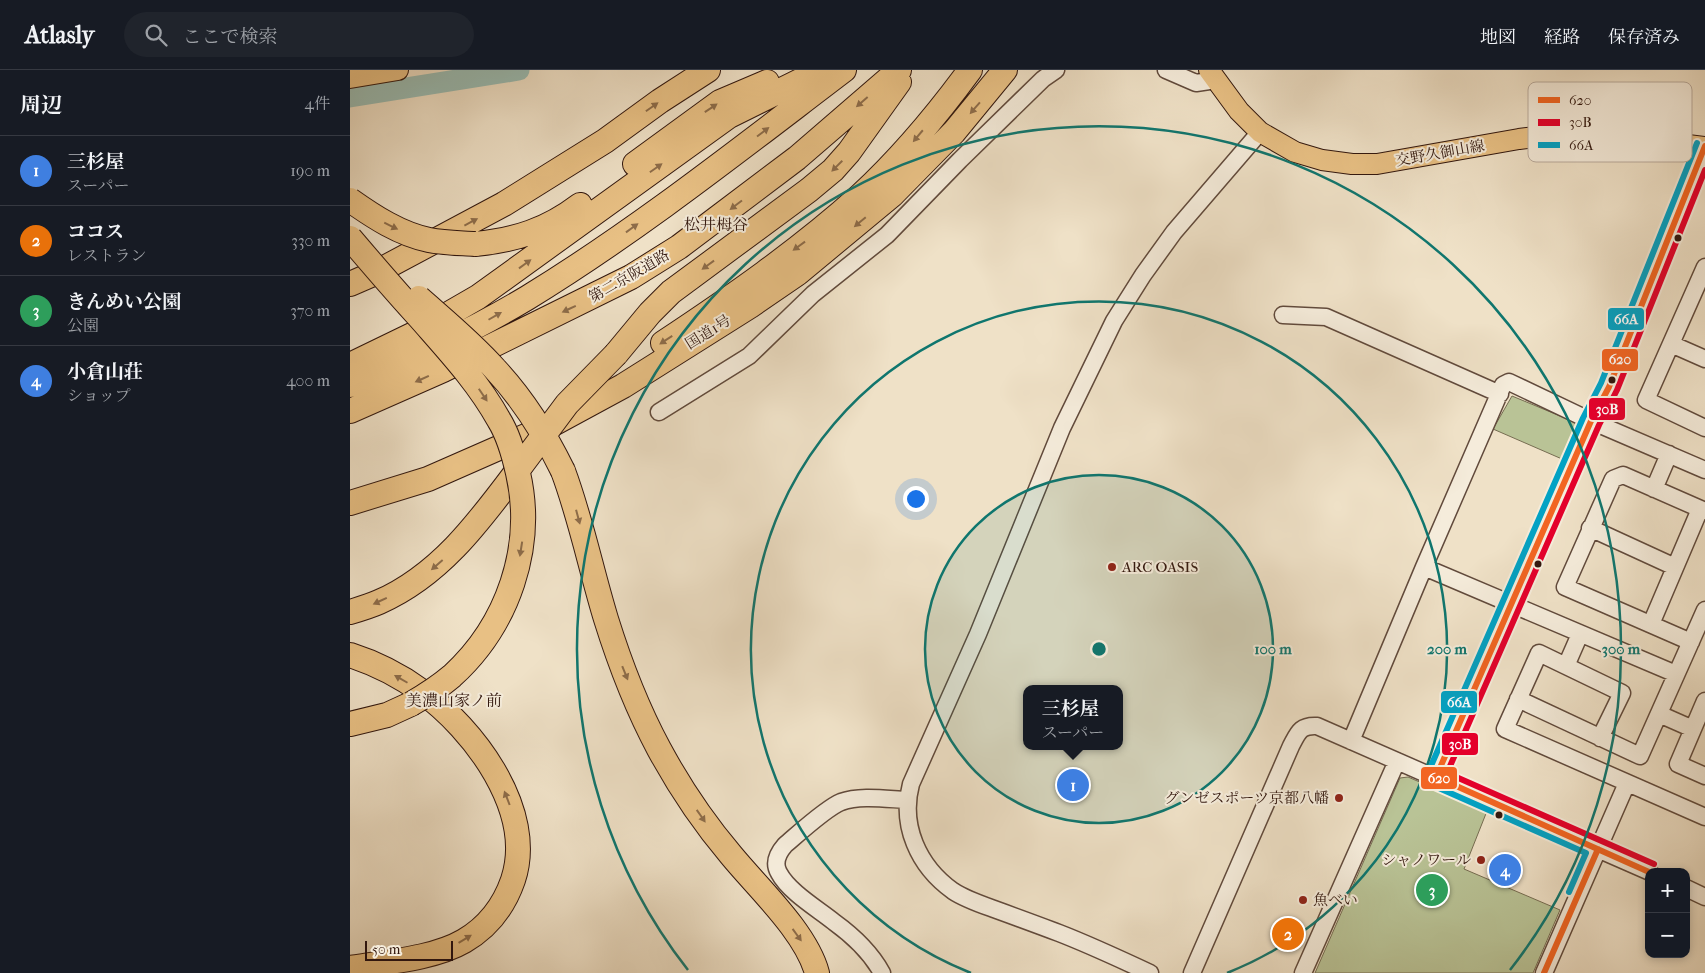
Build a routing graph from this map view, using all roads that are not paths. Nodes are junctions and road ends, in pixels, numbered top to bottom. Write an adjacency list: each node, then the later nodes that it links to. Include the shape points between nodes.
1 (398, 70): 13 (main road)
2 (708, 70): 21 (highway, one-way to 2, via 504,204 605,141)
3 (796, 70): 18 (highway, one-way to 3, bridge, via 385,223 429,240 475,244 497,242 540,230 564,217 720,102)
4 (822, 70): 26 (highway, one-way to 4, via 414,334 478,297 729,116)
5 (844, 70): 26 (highway, 第二京阪道路, one-way to 5, via 432,349 576,267)
6 (899, 70): 26 (highway, 第二京阪道路, one-way to 26, via 797,158 679,247 631,277 443,370)
7 (907, 70): 44 (highway, one-way to 44, bridge, via 833,170 650,312 616,354 567,404 462,541 435,567 409,585 379,602)
8 (970, 70): 36 (highway, one-way to 36, via 911,144 861,195 809,239 607,379)
9 (1006, 70): 36 (highway, 国道1号, one-way to 36, via 954,132 892,195 798,273 750,306 623,386 551,425 436,475)
10 (1056, 70): 30 (street, via 960,160 887,235 813,294 749,356)
11 (1166, 70): 12 (street, via 1196,83)
12 (1212, 74): 14 (main road, 交野久御山線)
13 (350, 78)
14 (1260, 132): 15 (main road, 交野久御山線, via 1295,152 1352,164 1377,164); 62 (street, via 1174,232 1114,321 1062,428)
15 (1528, 138)
16 (1692, 145): 17 (main road, 交野久御山線)
17 (1705, 147): 31 (street, via 1609,387)
18 (350, 200)
19 (350, 238): 54 (highway, one-way to 54, bridge, via 479,388 508,437 523,506 522,542 514,581 486,637 434,691 387,715); 69 (highway, one-way to 69, bridge, via 470,343 496,369 536,421 563,471 574,500 621,664 658,748 704,820 801,940)
20 (1705, 267): 22 (street)
21 (350, 284)
22 (1701, 289): 24 (street)
23 (1283, 315): 28 (street, via 1326,317)
24 (1671, 344): 25 (street); 32 (street, via 1646,400)
25 (1705, 359)
26 (367, 374): 27 (highway, 第二京阪道路); 29 (highway, 第二京阪道路)
27 (350, 385)
28 (1500, 394): 31 (street, via 1503,385 1509,382); 40 (street)
29 (350, 411)
30 (659, 412)
31 (1591, 421): 33 (street); 42 (street)
32 (1705, 428)
33 (1669, 454): 34 (street); 35 (street)
34 (1705, 470)
35 (1654, 489): 38 (street); 39 (street, via 1623,475 1613,479)
36 (384, 492): 37 (highway, 国道1号)
37 (350, 503)
38 (1702, 510): 41 (street)
39 (1590, 528): 41 (street); 45 (street, via 1565,587)
40 (1424, 567): 42 (street); 57 (street)
41 (1675, 568): 45 (street)
42 (1512, 605): 46 (street); 60 (street)
43 (1705, 610): 47 (street)
44 (350, 612)
45 (1650, 624): 47 (street)
46 (1580, 634): 49 (street); 50 (street)
47 (1691, 642): 50 (street)
48 (350, 655): 68 (highway, one-way to 48, via 426,954 464,941 501,906 517,864 518,848 507,797 489,763 460,727 421,691 383,668)
49 (1566, 666): 51 (street, via 1539,653); 56 (street, via 1622,693)
50 (1676, 674): 53 (street)
51 (1518, 699): 56 (street); 61 (street, via 1505,729)
52 (1705, 701): 55 (street)
53 (1659, 714): 55 (street); 56 (street, via 1640,756)
54 (350, 724)
55 (1693, 729): 59 (street, via 1678,764)
56 (1600, 738)
57 (1351, 741): 58 (street); 72 (street, via 1317,726 1308,725 1300,730)
58 (1397, 761): 60 (street); 73 (street)
59 (1705, 776)
60 (1436, 777): 64 (street)
61 (1627, 783): 63 (street); 64 (street)
62 (907, 800): 70 (street, via 840,802 785,845 776,860 783,879 857,941); 71 (street, via 908,820 915,845 931,871 953,891 974,902 1083,942)
63 (1705, 817)
64 (1598, 849): 65 (street); 74 (street)
65 (1645, 870)
66 (1690, 890): 67 (street)
67 (1705, 897)
68 (350, 968)
69 (817, 973)
70 (882, 973)
71 (1150, 973)
72 (1192, 973)
73 (1303, 973)
74 (1544, 973)

